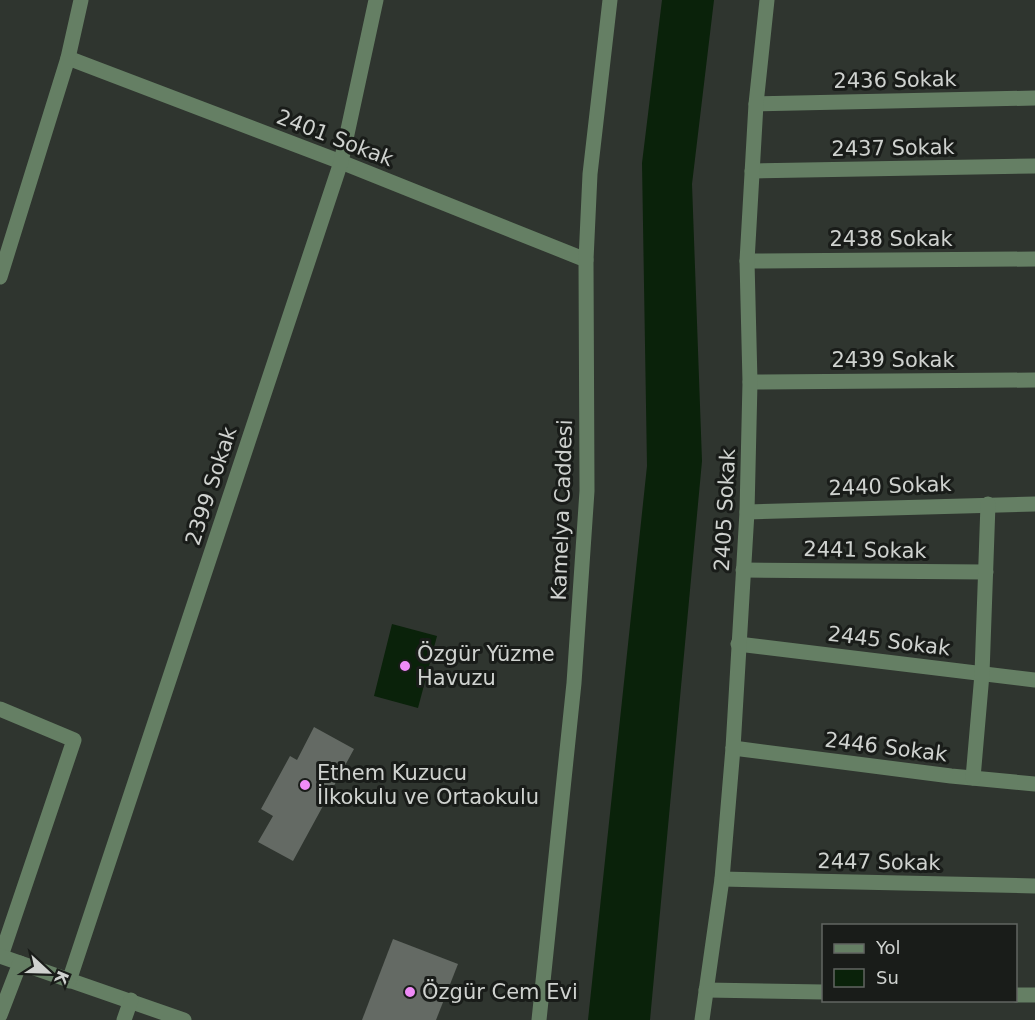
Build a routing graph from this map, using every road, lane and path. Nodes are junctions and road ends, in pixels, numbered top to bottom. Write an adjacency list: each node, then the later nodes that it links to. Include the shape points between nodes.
1 (81, 0): 5 (street)
2 (376, 0): 8 (street, 2399 Sokak)
3 (610, 0): 12 (street, Kamelya Caddesi, via 590,174)
4 (767, 0): 7 (street, 2405 Sokak)
5 (69, 58): 8 (street, 2401 Sokak); 14 (street)
6 (1035, 98): 7 (street, 2436 Sokak)
7 (756, 104): 10 (street, 2405 Sokak)
8 (341, 162): 12 (street, 2401 Sokak); 34 (street, 2399 Sokak)
9 (1035, 166): 10 (street, 2437 Sokak)
10 (752, 171): 13 (street, 2405 Sokak)
11 (1035, 259): 13 (street, 2438 Sokak)
12 (586, 260): 43 (street, Kamelya Caddesi, via 587,491 574,683)
13 (747, 261): 16 (street, 2405 Sokak)
14 (0, 277)
15 (1035, 380): 16 (street, 2439 Sokak)
16 (750, 382): 19 (street, 2405 Sokak)
17 (988, 504): 18 (street, 2440 Sokak); 19 (street, 2440 Sokak); 21 (street)
18 (1035, 504)
19 (747, 512): 20 (street, 2405 Sokak)
20 (743, 570): 21 (street, 2441 Sokak); 22 (street, 2405 Sokak)
21 (986, 572): 23 (street)
22 (738, 644): 23 (street, 2445 Sokak); 26 (street, 2405 Sokak)
23 (982, 674): 24 (street, 2445 Sokak); 27 (street)
24 (1035, 680)
25 (0, 709): 31 (street, via 74,740)
26 (733, 748): 27 (street, 2446 Sokak); 29 (street, 2405 Sokak)
27 (973, 778): 28 (street, 2446 Sokak)
28 (1035, 784)
29 (722, 879): 30 (street, 2447 Sokak); 35 (street, 2405 Sokak)
30 (1035, 886)
31 (5, 924): 32 (street)
32 (0, 956): 33 (street)
33 (20, 963): 34 (street); 40 (street)
34 (69, 981): 39 (street)
35 (706, 990): 36 (street); 44 (street, 2405 Sokak)
36 (822, 992)
37 (1017, 995): 38 (street)
38 (1035, 995)
39 (130, 1000): 41 (street); 42 (street)
40 (0, 1015)
41 (124, 1020)
42 (184, 1020)
43 (539, 1020)
44 (702, 1020)

